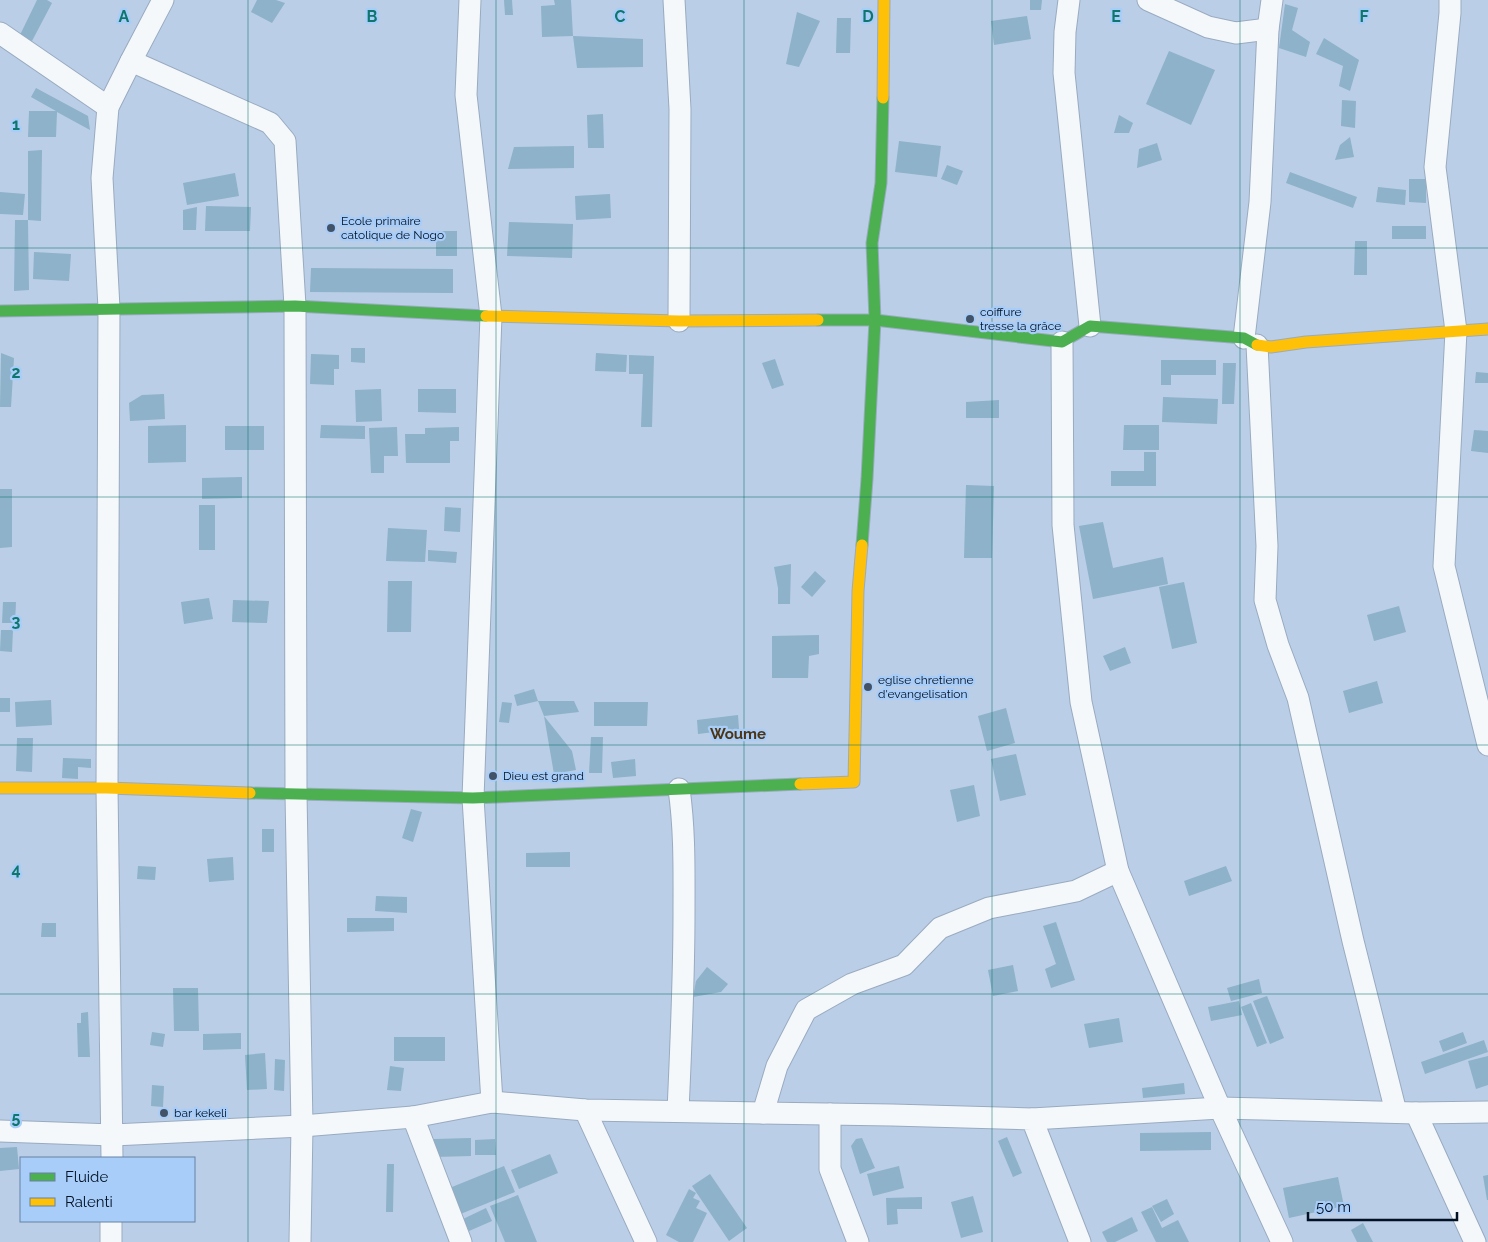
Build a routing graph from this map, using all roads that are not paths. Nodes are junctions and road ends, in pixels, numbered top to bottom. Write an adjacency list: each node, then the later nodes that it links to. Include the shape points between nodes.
1 (164, 0): 11 (street)
2 (470, 0): 16 (street, via 466,95)
3 (674, 0): 18 (street, via 680,109)
4 (884, 0): 17 (street, via 881,182 872,243)
5 (1069, 0): 19 (street, via 1064,73)
6 (1148, 0): 9 (street, via 1208,28 1236,33)
7 (1272, 0): 9 (street)
8 (1450, 0): 21 (street, via 1435,167)
9 (1268, 29): 22 (street)
10 (0, 33): 12 (street)
11 (130, 61): 12 (street); 13 (street, via 270,123 285,141)
12 (108, 108): 14 (street, via 102,178)
13 (295, 306): 14 (street); 16 (street); 28 (street)
14 (109, 308): 15 (street); 26 (street)
15 (0, 311)
16 (491, 316): 18 (street); 29 (street)
17 (875, 320): 18 (street); 23 (street); 27 (street, via 858,591 854,782)
18 (679, 321)
19 (1090, 326): 22 (street); 23 (street)
20 (1488, 329): 21 (street)
21 (1456, 331): 22 (street, via 1271,347); 24 (street, via 1444,566)
22 (1251, 341): 37 (street, via 1267,546 1265,600 1298,698 1353,941)
23 (1062, 342): 30 (street, via 1063,525 1081,702)
24 (1488, 746)
25 (0, 788): 26 (street)
26 (108, 788): 28 (street); 43 (street)
27 (679, 789): 29 (street); 34 (street, via 684,823 684,970)
28 (296, 794): 29 (street); 41 (street)
29 (472, 798): 31 (street)
30 (1118, 871): 32 (street); 36 (street, via 1076,891 989,908 940,928 904,966 852,984 806,1010 777,1066)
31 (492, 1102): 33 (street); 39 (street)
32 (1220, 1108): 37 (street); 40 (street); 52 (street)
33 (584, 1110): 34 (street); 49 (street)
34 (678, 1111): 36 (street)
35 (1488, 1112): 37 (street)
36 (764, 1113): 38 (street)
37 (1406, 1113): 53 (street)
38 (830, 1114): 40 (street); 50 (street, via 830,1169)
39 (413, 1117): 41 (street); 48 (street)
40 (1032, 1119): 51 (street)
41 (302, 1126): 43 (street); 47 (street)
42 (0, 1131): 43 (street)
43 (113, 1135): 44 (street)
44 (112, 1157)
45 (111, 1222): 46 (street)
46 (111, 1242)
47 (300, 1242)
48 (461, 1242)
49 (646, 1242)
50 (858, 1242)
51 (1080, 1242)
52 (1282, 1242)
53 (1475, 1242)

